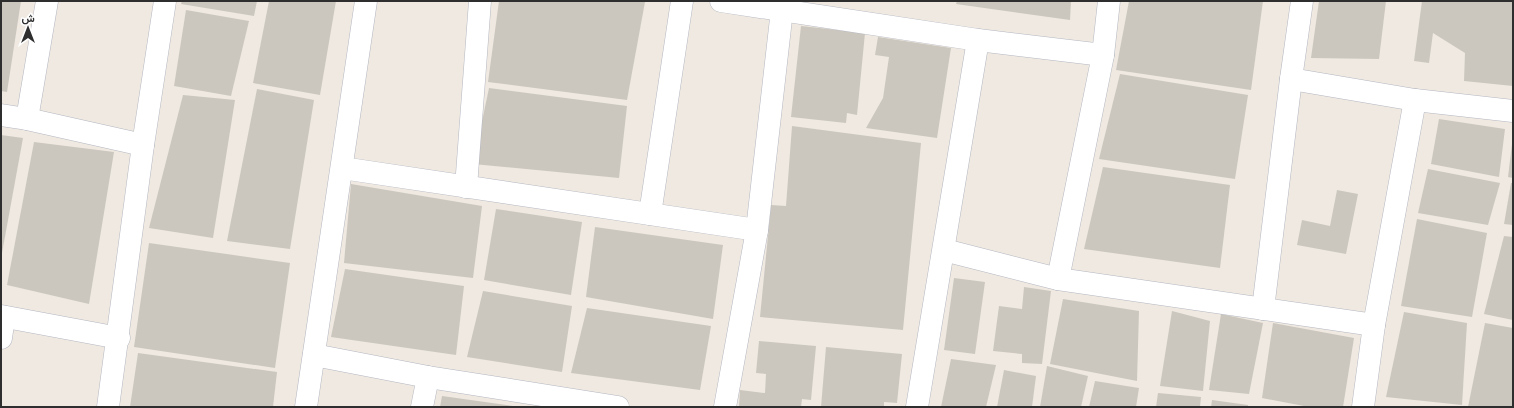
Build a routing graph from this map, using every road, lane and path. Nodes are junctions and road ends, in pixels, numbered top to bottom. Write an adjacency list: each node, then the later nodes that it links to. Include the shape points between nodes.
1 (47, 1): 16 (street)
2 (165, 1): 17 (street)
3 (366, 1): 18 (street)
4 (480, 1): 19 (street)
5 (682, 1): 20 (street)
6 (721, 1): 9 (street)
7 (1110, 1): 11 (street)
8 (1302, 1): 12 (street)
9 (782, 10): 10 (street); 21 (street)
10 (978, 40): 11 (street); 22 (street)
11 (1103, 55): 23 (street)
12 (1291, 79): 13 (street); 24 (street)
13 (1415, 100): 14 (street); 26 (street)
14 (1513, 111)
15 (1, 115): 16 (street)
16 (27, 119): 17 (street)
17 (143, 145): 28 (street)
18 (342, 168): 19 (street); 29 (street)
19 (466, 186): 20 (street)
20 (650, 214): 21 (street)
21 (756, 230): 35 (street)
22 (944, 250): 23 (street); 36 (street)
23 (1058, 279): 24 (street)
24 (1263, 309): 26 (street)
25 (3, 316): 27 (street); 28 (street)
26 (1374, 325): 37 (street)
27 (1, 338)
28 (119, 338): 31 (street)
29 (314, 355): 30 (street); 32 (street)
30 (428, 377): 33 (street); 34 (street)
31 (108, 407)
32 (306, 407)
33 (422, 407)
34 (618, 407)
35 (725, 407)
36 (917, 407)
37 (1363, 407)

